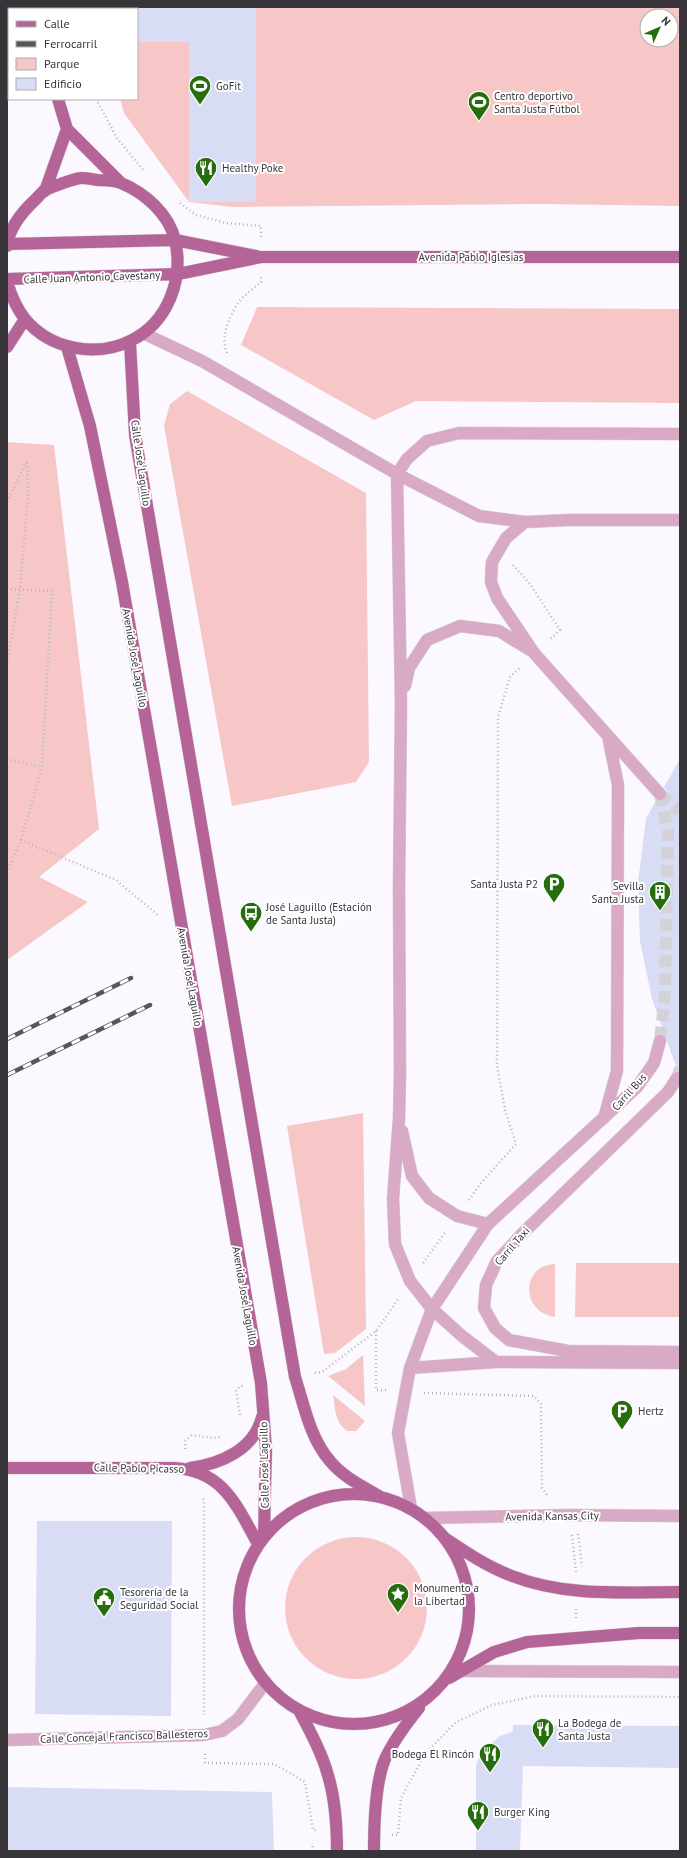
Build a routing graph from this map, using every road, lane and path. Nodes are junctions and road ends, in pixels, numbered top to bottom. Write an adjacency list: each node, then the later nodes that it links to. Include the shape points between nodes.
1 (58, 100): 2 (main road)
2 (67, 129): 3 (main road); 4 (main road)
3 (120, 182): 4 (main road, via 81,178); 5 (main road, via 144,195 163,215)
4 (45, 191): 6 (main road, via 20,214)
5 (175, 240): 6 (main road); 7 (main road); 9 (main road)
6 (7, 245)
7 (261, 257): 8 (main road, Avenida Pablo Iglesias); 9 (main road, Calle Juan Antonio Cavestany)
8 (680, 257)
9 (178, 274): 10 (main road, Calle Juan Antonio Cavestany); 12 (main road, via 172,296 161,316)
10 (7, 280): 11 (main road, via 13,300)
11 (25, 319): 14 (main road); 15 (main road, via 44,336)
12 (145, 334): 13 (main road); 17 (street, via 202,361)
13 (130, 342): 15 (main road, via 99,350); 55 (main road, Calle José Laguillo, via 135,435 293,1366 312,1430 320,1447 330,1462 349,1479)
14 (7, 347)
15 (67, 347): 44 (main road, Avenida José Laguillo, via 90,426 122,582)
16 (680, 434): 17 (street, via 459,433 427,441 406,459)
17 (396, 474): 20 (street, via 479,516); 25 (street)
18 (7, 502): 22 (path, via 27,460 28,497)
19 (680, 520): 20 (street)
20 (525, 522): 23 (street, via 506,538 499,549 492,562 491,582 497,598)
21 (7, 589): 22 (path)
22 (20, 590): 24 (path); 28 (path, via 52,591)
23 (534, 653): 25 (street, via 499,631 460,626 427,640 410,668); 26 (street)
24 (7, 662)
25 (401, 703): 35 (street, via 398,887)
26 (608, 736): 29 (street); 36 (street, via 618,785 617,1071)
27 (7, 759): 28 (path)
28 (42, 767): 30 (path)
29 (660, 794)
30 (21, 840): 31 (path); 32 (path, via 116,880)
31 (7, 872)
32 (159, 916)
33 (660, 1041): 36 (street, Carril Bus, via 654,1063 637,1087)
34 (677, 1078): 40 (street, Carril Taxi, via 668,1092 496,1261 486,1285 484,1308 495,1328 509,1340 568,1351)
35 (399, 1118): 37 (street, via 412,1176 429,1198 457,1216); 38 (street, via 393,1199 395,1244 410,1281)
36 (604, 1119): 37 (street, Carril Bus)
37 (488, 1224): 38 (street, Carril Bus)
38 (432, 1309): 41 (street); 43 (street, Carril Bus)
39 (376, 1331): 46 (path)
40 (680, 1352)
41 (496, 1362): 42 (street); 43 (street)
42 (680, 1363)
43 (410, 1368): 57 (street, Carril Bus, via 398,1433)
44 (258, 1372): 48 (main road, Calle José Laguillo)
45 (240, 1386): 49 (path, via 236,1390 241,1414)
46 (376, 1390)
47 (435, 1394): 56 (path, via 534,1396 541,1404 542,1488 548,1496)
48 (263, 1412): 53 (main road, via 260,1425 251,1440 242,1448 206,1466); 63 (main road, Calle José Laguillo, via 266,1449)
49 (239, 1420)
50 (227, 1435): 51 (path, via 214,1438 192,1435)
51 (184, 1440)
52 (7, 1468): 53 (main road, Calle Pablo Picasso)
53 (186, 1468): 63 (main road, Calle Pablo Picasso, via 212,1478 225,1489)
54 (199, 1496): 75 (path, via 204,1500)
55 (379, 1496): 57 (main road); 63 (main road, via 340,1494 320,1498 280,1519)
56 (555, 1497)
57 (411, 1508): 59 (main road)
58 (680, 1516): 59 (street, Avenida Kansas City)
59 (425, 1518): 62 (main road)
60 (578, 1529): 65 (path)
61 (571, 1531): 64 (path)
62 (445, 1538): 66 (main road, via 483,1563 533,1584 576,1592); 70 (main road, via 459,1564 468,1596 469,1618 466,1640 453,1669)
63 (261, 1539): 71 (main road, via 247,1566 240,1589 239,1614 242,1638 252,1662)
64 (576, 1565)
65 (582, 1566)
66 (680, 1592)
67 (680, 1632): 68 (main road, via 638,1632 527,1642 494,1652)
68 (460, 1671): 69 (street); 70 (main road)
69 (680, 1672)
70 (444, 1681): 73 (main road)
71 (266, 1682): 74 (main road, via 282,1700); 76 (street, Calle Concejal Francisco Ballesteros, via 238,1720 222,1731 204,1735)
72 (680, 1697): 79 (path, via 535,1696 492,1705 455,1723 425,1754 401,1798)
73 (426, 1700): 74 (main road, via 407,1712 366,1724 331,1722); 83 (main road, via 401,1731 385,1761 376,1796)
74 (299, 1710): 82 (main road, via 327,1771 334,1799)
75 (204, 1712)
76 (7, 1740)
77 (205, 1763): 78 (path, via 274,1764 305,1782)
78 (313, 1830)
79 (398, 1835)
80 (313, 1843): 81 (path)
81 (312, 1851)
82 (337, 1851)
83 (374, 1851)

